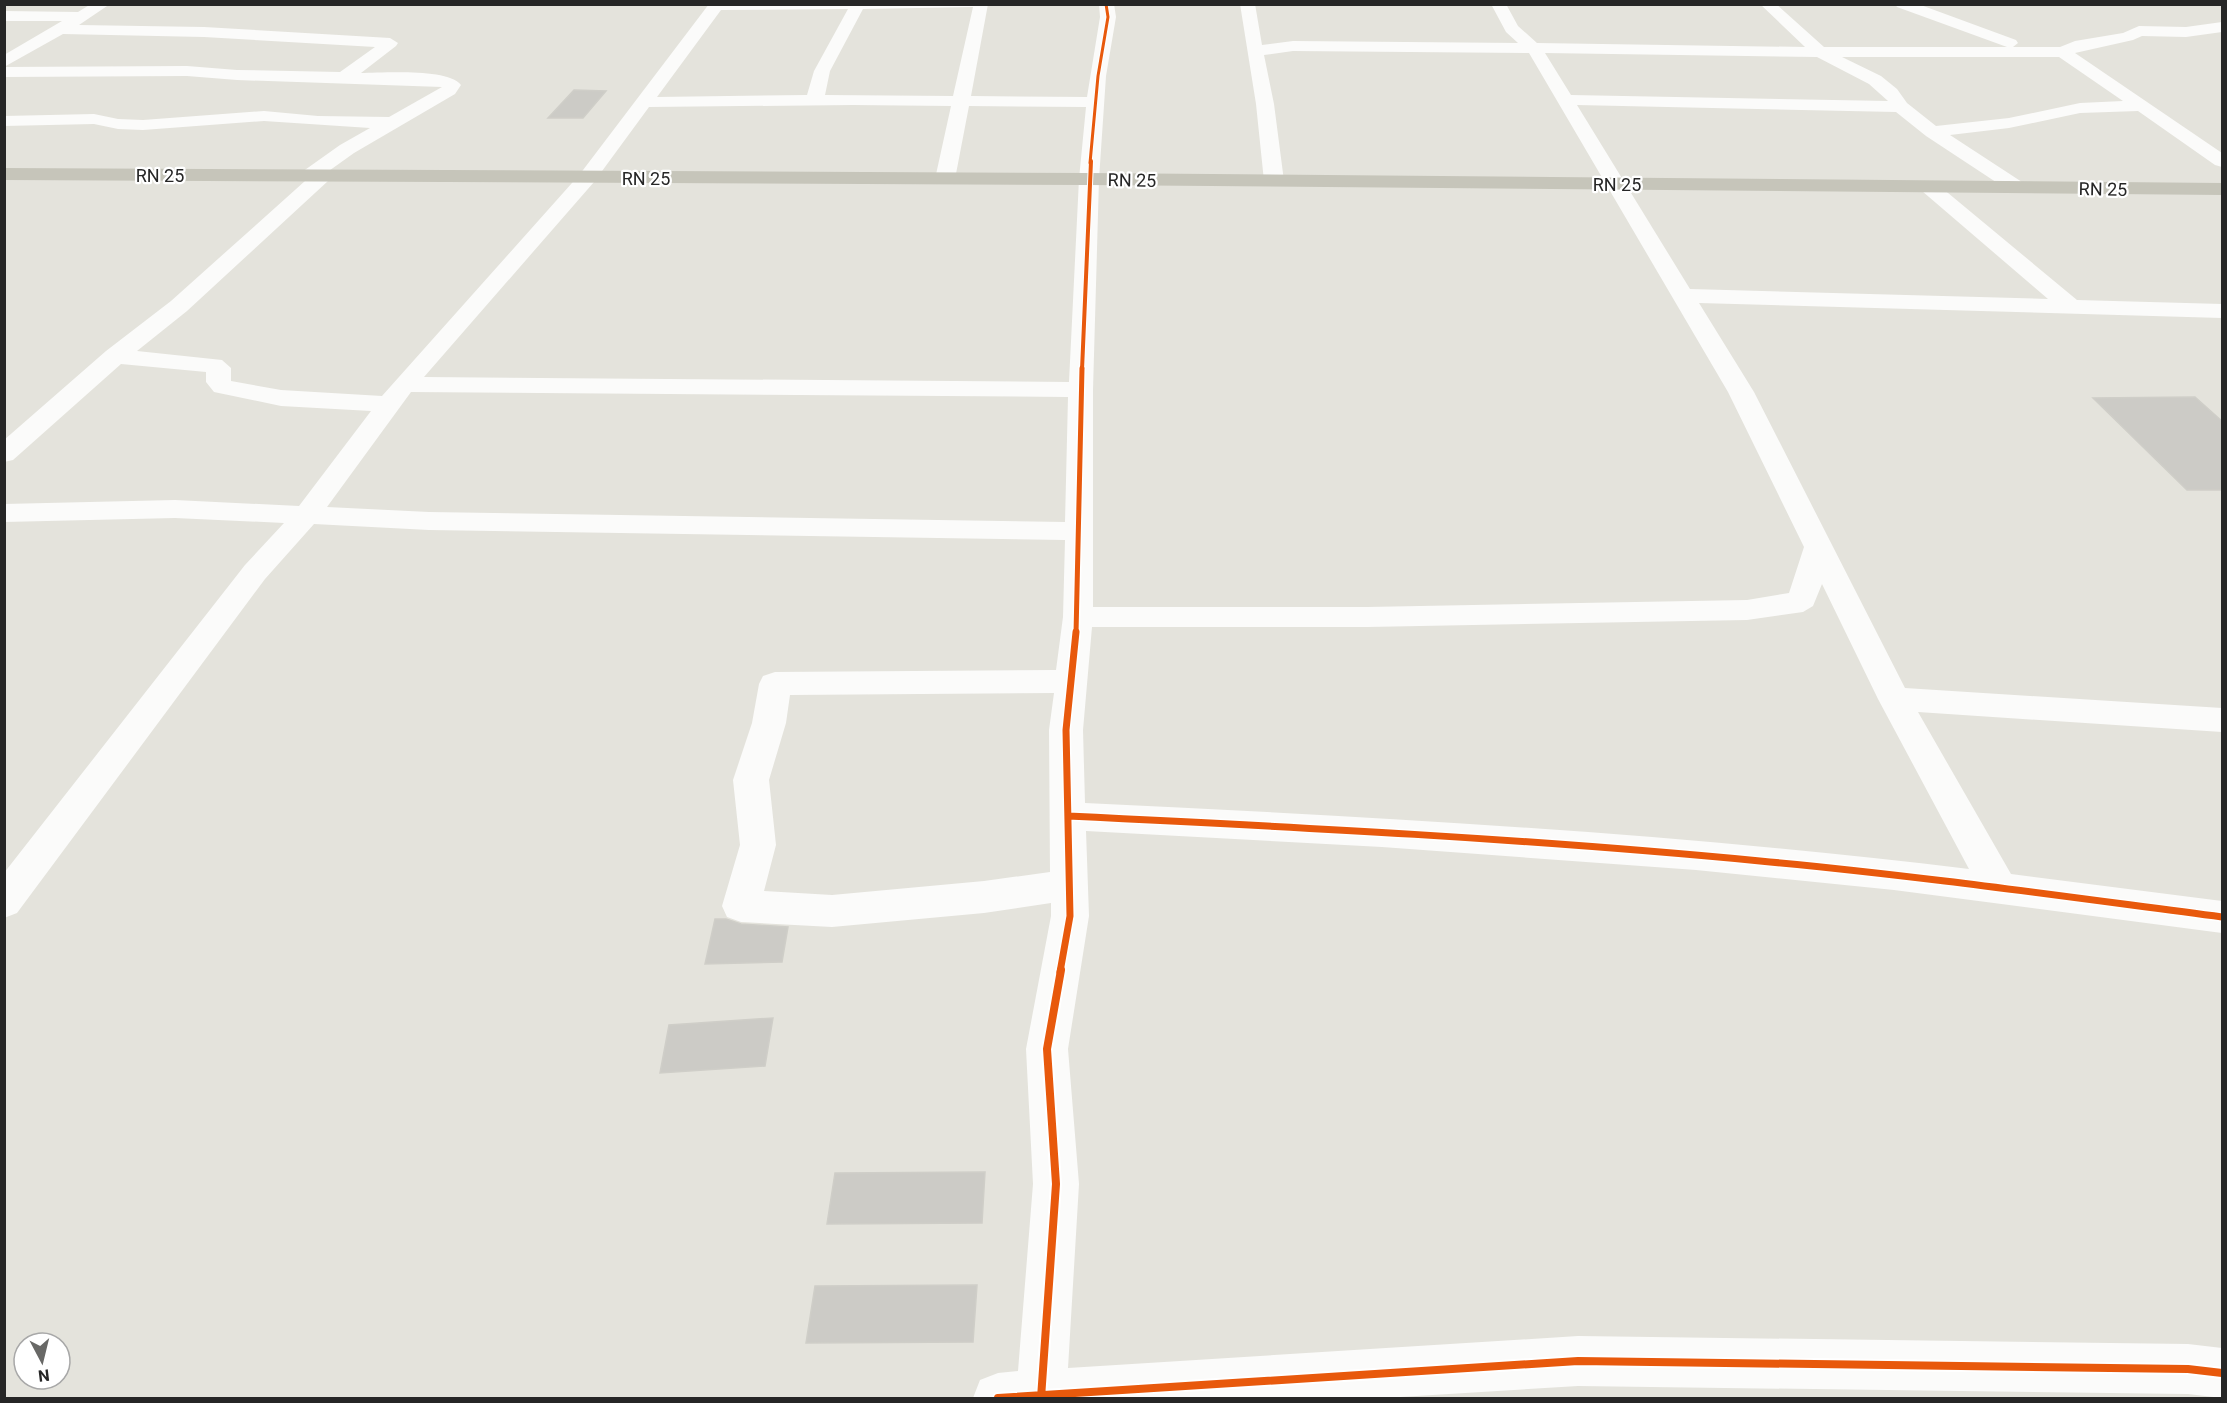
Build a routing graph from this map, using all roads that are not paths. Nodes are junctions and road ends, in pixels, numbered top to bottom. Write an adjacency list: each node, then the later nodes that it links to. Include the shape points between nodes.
1 (103, 4): 12 (street)
2 (968, 4): 10 (street)
3 (981, 4): 27 (street)
4 (1106, 4): 30 (street, via 1108,17)
5 (1247, 4): 16 (street)
6 (1498, 4): 15 (street, via 1512,29)
7 (1767, 4): 19 (street)
8 (1902, 4): 20 (street)
9 (717, 5): 10 (street); 28 (street)
10 (858, 5): 29 (street, via 822,71)
11 (4, 16): 12 (street)
12 (81, 17): 14 (street)
13 (2223, 27): 21 (street, via 2186,32 2139,31)
14 (62, 29): 18 (street); 24 (street, via 390,42)
15 (1535, 50): 16 (street, via 1293,46); 19 (street); 26 (street)
16 (1254, 51): 42 (street)
17 (4, 52): 18 (street)
18 (22, 52): 22 (street)
19 (1820, 52): 20 (street); 32 (street, via 1875,80)
20 (2036, 52): 21 (street); 25 (street)
21 (2062, 52): 25 (street)
22 (4, 62)
23 (4, 72): 24 (street, via 187,71)
24 (345, 78): 34 (street, via 441,80 452,85)
25 (2107, 81): 31 (street)
26 (1566, 100): 32 (street); 43 (street)
27 (960, 101): 29 (street); 30 (street); 40 (street)
28 (645, 102): 29 (street); 39 (street)
29 (814, 102)
30 (1096, 102): 41 (street)
31 (2144, 106): 35 (street, via 2080,108 2009,123); 36 (street)
32 (1900, 107): 35 (street)
33 (4, 121): 34 (street, via 94,119 143,125 264,116)
34 (394, 123): 38 (street, via 347,149)
35 (1932, 132): 45 (street)
36 (2223, 161)
37 (4, 174): 38 (main road, RN 25 / RN 25)
38 (315, 177): 39 (main road, RN 25 / RN 25); 50 (street, via 179,306)
39 (587, 178): 40 (main road, RN 25 / RN 25); 52 (street)
40 (945, 179): 41 (main road, RN 25 / RN 25)
41 (1089, 179): 42 (main road, RN 25 / RN 25); 51 (street)
42 (1274, 181): 43 (main road, RN 25 / RN 25)
43 (1615, 184): 44 (main road, RN 25 / RN 25); 47 (street)
44 (1929, 187): 45 (main road, RN 25 / RN 25); 48 (street)
45 (2019, 188): 46 (main road, RN 25 / RN 25)
46 (2223, 189)
47 (1685, 296): 48 (street); 57 (street, via 1742,392)
48 (2070, 306): 49 (street)
49 (2223, 311)
50 (116, 356): 52 (street, via 213,365 219,368 218,382 223,387 281,398); 53 (street)
51 (1081, 390): 52 (street); 56 (street)
52 (397, 394): 55 (street)
53 (4, 454)
54 (4, 513): 55 (street, via 175,509)
55 (307, 514): 56 (street, via 429,521); 63 (street, via 255,572)
56 (1080, 531): 58 (street)
57 (1819, 545): 58 (street, via 1802,599 1792,605 1747,610 1367,617); 60 (street)
58 (1078, 617): 59 (street)
59 (1070, 681): 62 (street, via 1066,730); 64 (street, via 775,684 770,723 751,780 758,845 741,906 832,910)
60 (1894, 699): 61 (street); 65 (street)
61 (2223, 720)
62 (1068, 816): 64 (street); 65 (street, via 1323,828 1699,855)
63 (18, 865): 66 (street)
64 (1070, 885): 69 (street, via 1070,916 1047,1049 1056,1184)
65 (1999, 888): 67 (street)
66 (4, 902)
67 (2223, 918)
68 (2223, 1373): 69 (street, via 2188,1369 1578,1361)
69 (1026, 1398)

